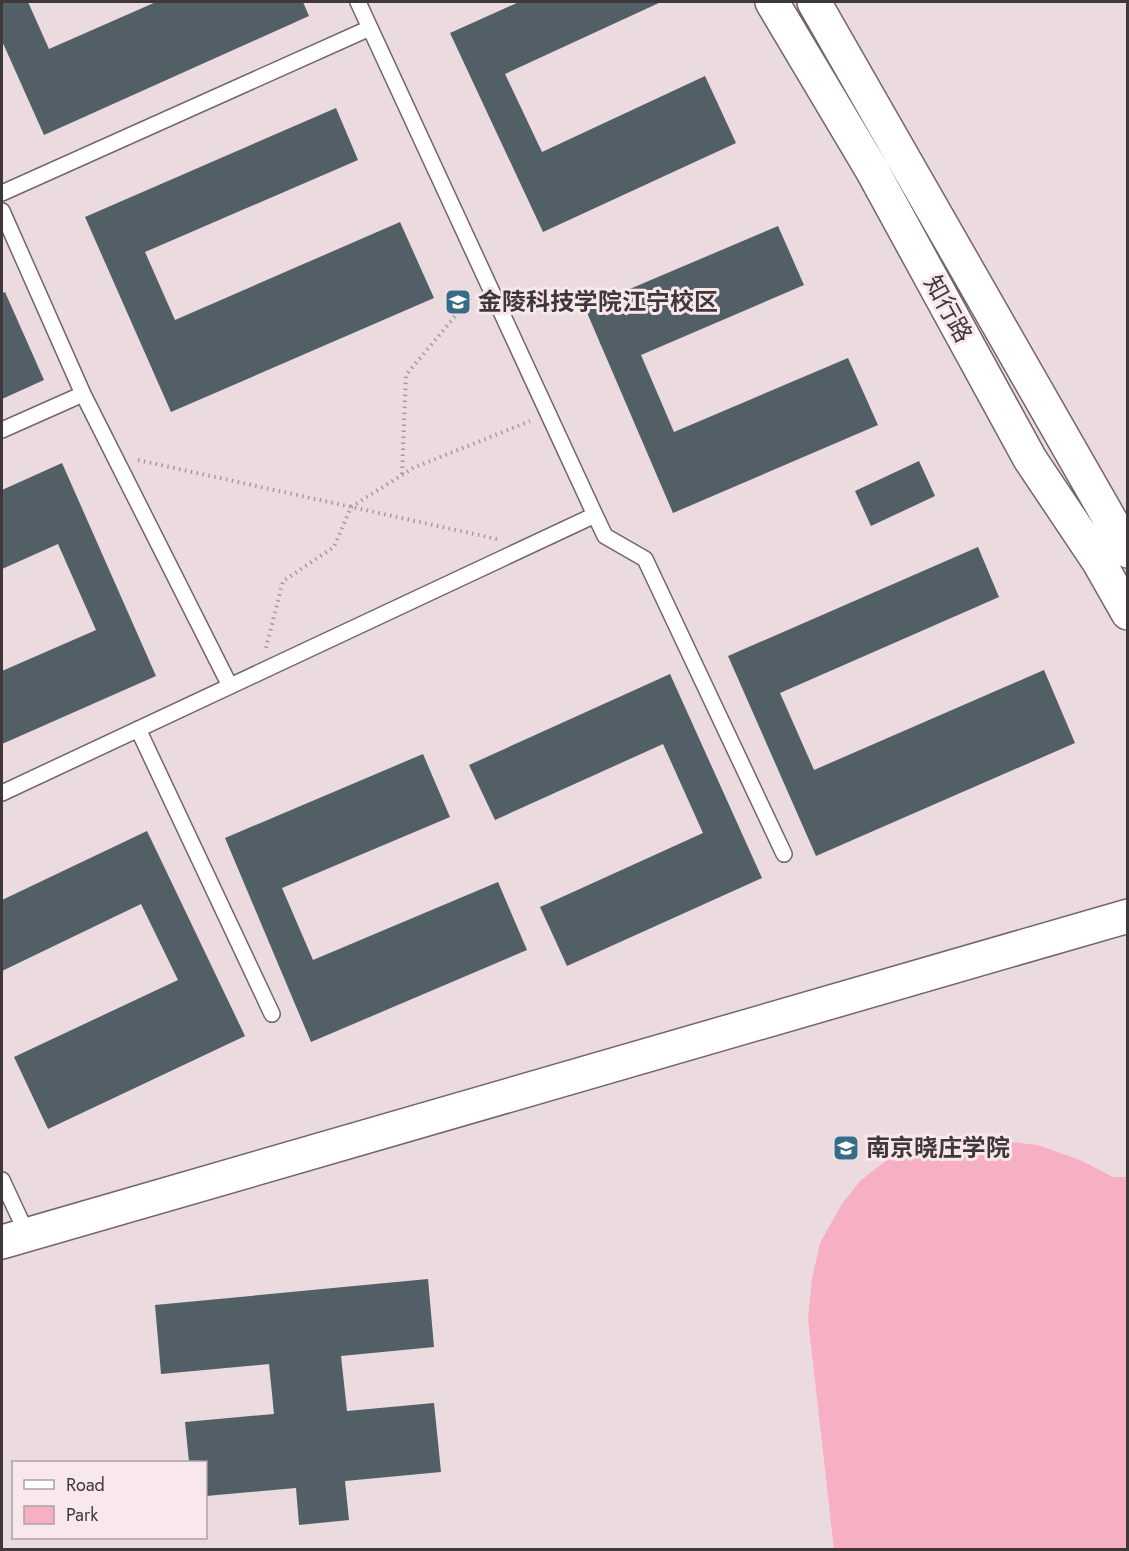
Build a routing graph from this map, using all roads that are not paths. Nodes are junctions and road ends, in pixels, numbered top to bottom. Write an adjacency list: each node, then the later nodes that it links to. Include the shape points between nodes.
1 (358, 2): 4 (lane)
2 (772, 2): 11 (street, 知行路, via 872,170 1030,459)
3 (814, 2): 10 (street, 知行路)
4 (370, 28): 5 (lane); 9 (lane)
5 (2, 193)
6 (2, 211): 7 (lane)
7 (83, 394): 8 (lane); 12 (lane)
8 (2, 430)
9 (595, 516): 12 (lane); 15 (lane, via 605,536 645,559)
10 (1128, 551)
11 (1128, 613)
12 (230, 687): 13 (lane)
13 (138, 729): 14 (lane); 17 (lane)
14 (2, 793)
15 (784, 854)
16 (1128, 916): 19 (street)
17 (272, 1014)
18 (2, 1180): 19 (lane)
19 (14, 1238)

